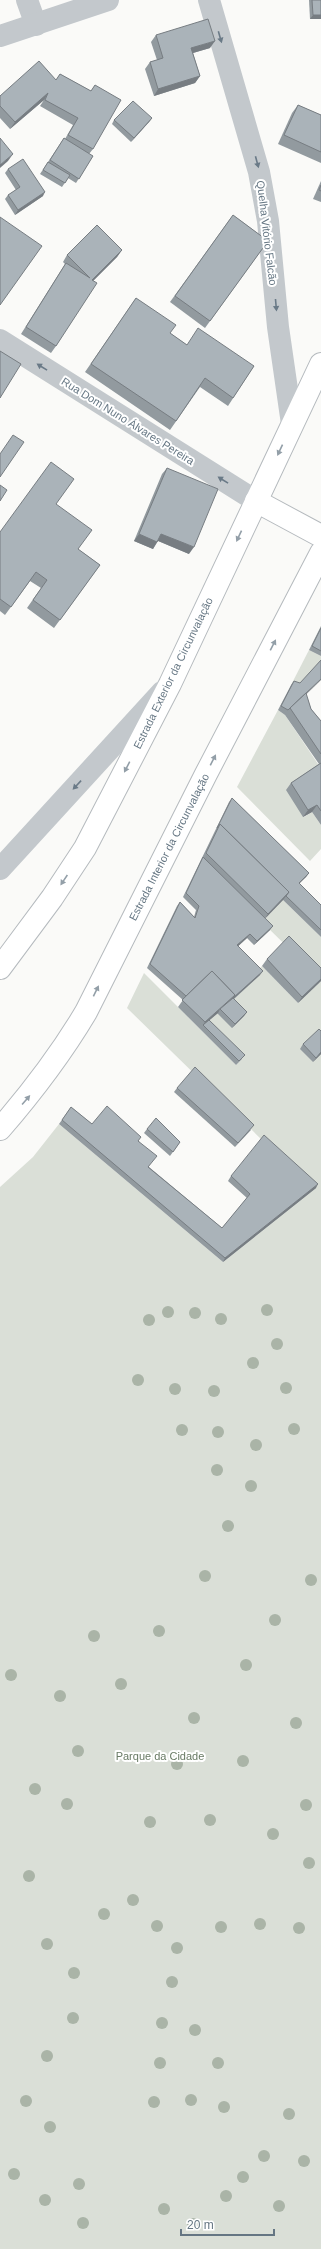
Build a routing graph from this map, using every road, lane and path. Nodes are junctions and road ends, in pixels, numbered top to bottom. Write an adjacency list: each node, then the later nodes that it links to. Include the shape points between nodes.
1 (27, 0): 4 (street)
2 (108, 0): 4 (street)
3 (209, 0): 8 (street, Quelha Vitório Falcão, one-way to 8, via 259,172 268,221 278,327)
4 (36, 25): 5 (street)
5 (0, 36)
6 (0, 340): 9 (street, Rua Dom Nuno Álvares Pereira, one-way to 6)
7 (321, 364): 8 (main road, Estrada Exterior da Circunvalação)
8 (292, 424): 9 (main road, Estrada Exterior da Circunvalação, one-way to 9)
9 (256, 501): 10 (main road); 12 (main road, Estrada Exterior da Circunvalação, one-way to 12)
10 (321, 536)
11 (321, 553): 15 (main road, Estrada Interior da Circunvalação, one-way to 11, via 31,1094 86,1012)
12 (170, 684): 13 (street, one-way to 13); 14 (main road, Estrada Exterior da Circunvalação, one-way to 14, via 84,848 52,898)
13 (0, 869)
14 (0, 968)
15 (0, 1129)

